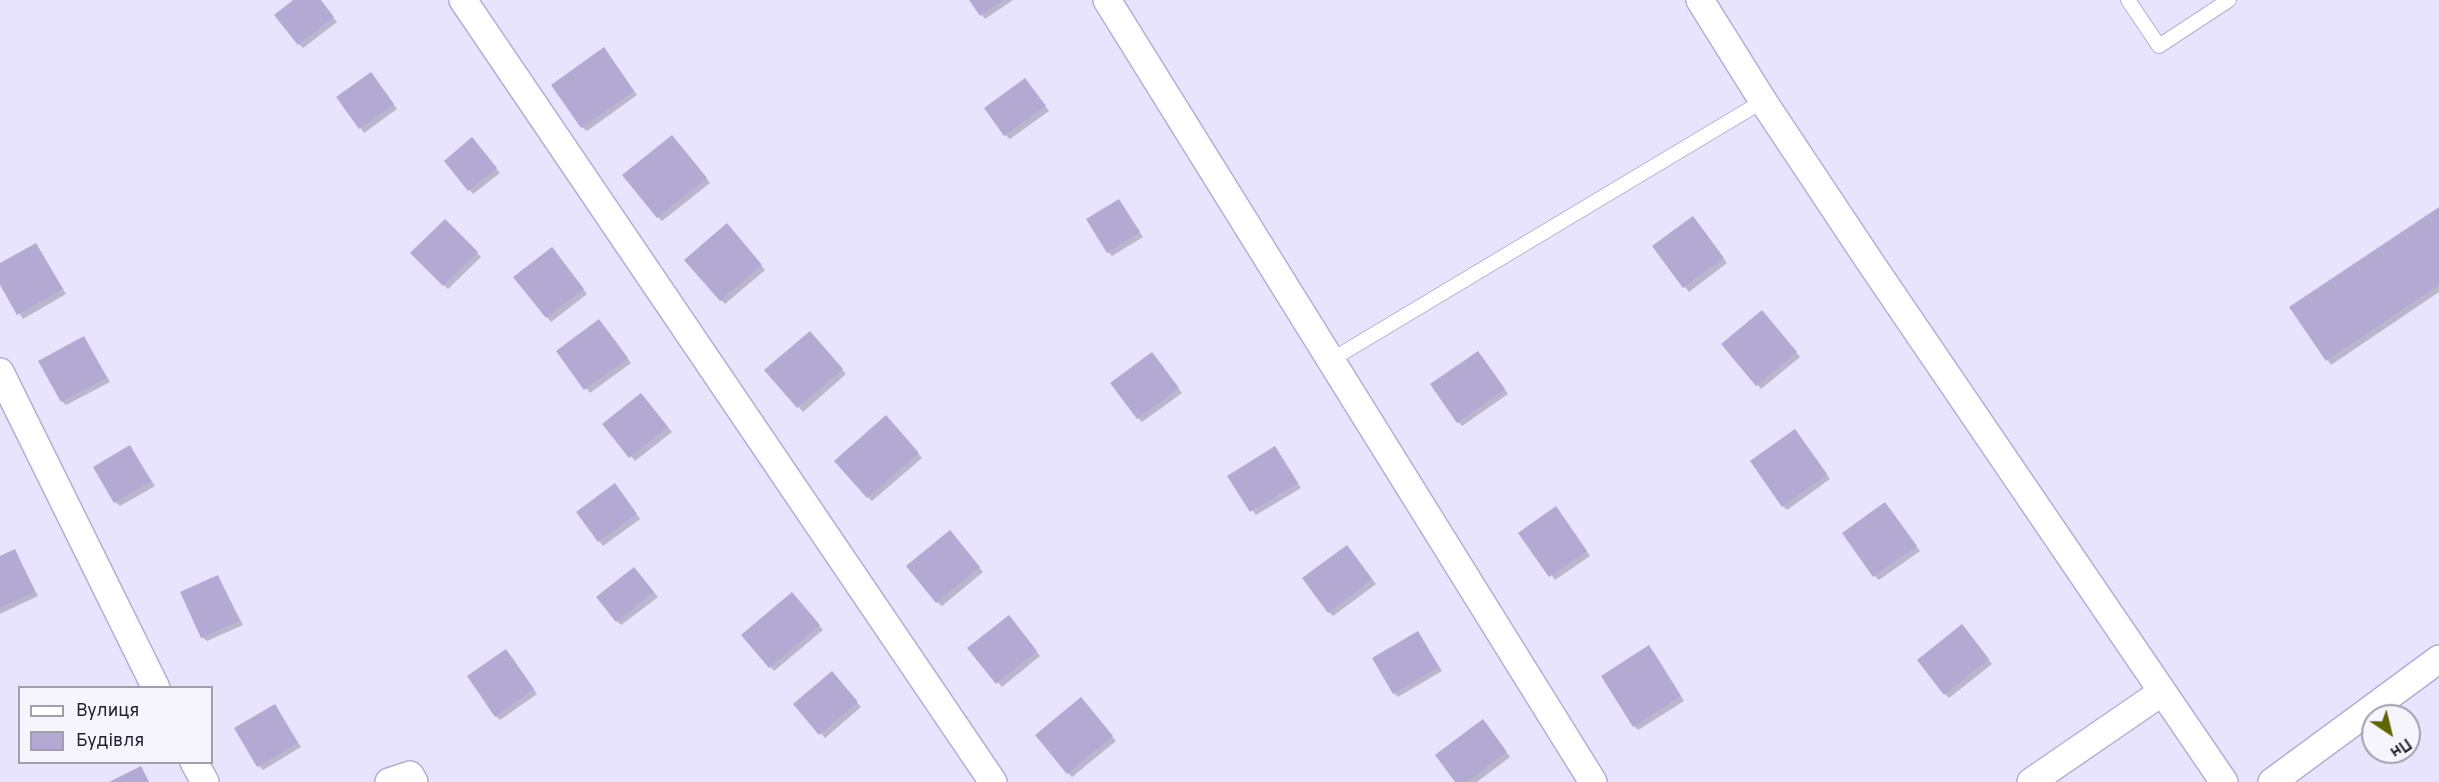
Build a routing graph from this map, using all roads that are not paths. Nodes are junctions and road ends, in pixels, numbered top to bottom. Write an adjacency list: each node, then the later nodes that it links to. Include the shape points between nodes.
1 (463, 0): 16 (street)
2 (1107, 0): 7 (street)
3 (1700, 0): 6 (street)
4 (2128, 0): 5 (lane, via 2159,45)
5 (2229, 0)
6 (1763, 101): 7 (lane); 11 (street)
7 (1331, 360): 17 (street)
8 (0, 372): 10 (street)
9 (2439, 659): 20 (street)
10 (156, 686)
11 (2162, 692): 18 (street); 19 (street)
12 (195, 764): 13 (street)
13 (205, 782)
14 (388, 782): 15 (street, via 410,775)
15 (414, 782)
16 (993, 782)
17 (1593, 782)
18 (2031, 782)
19 (2224, 782)
20 (2272, 782)

